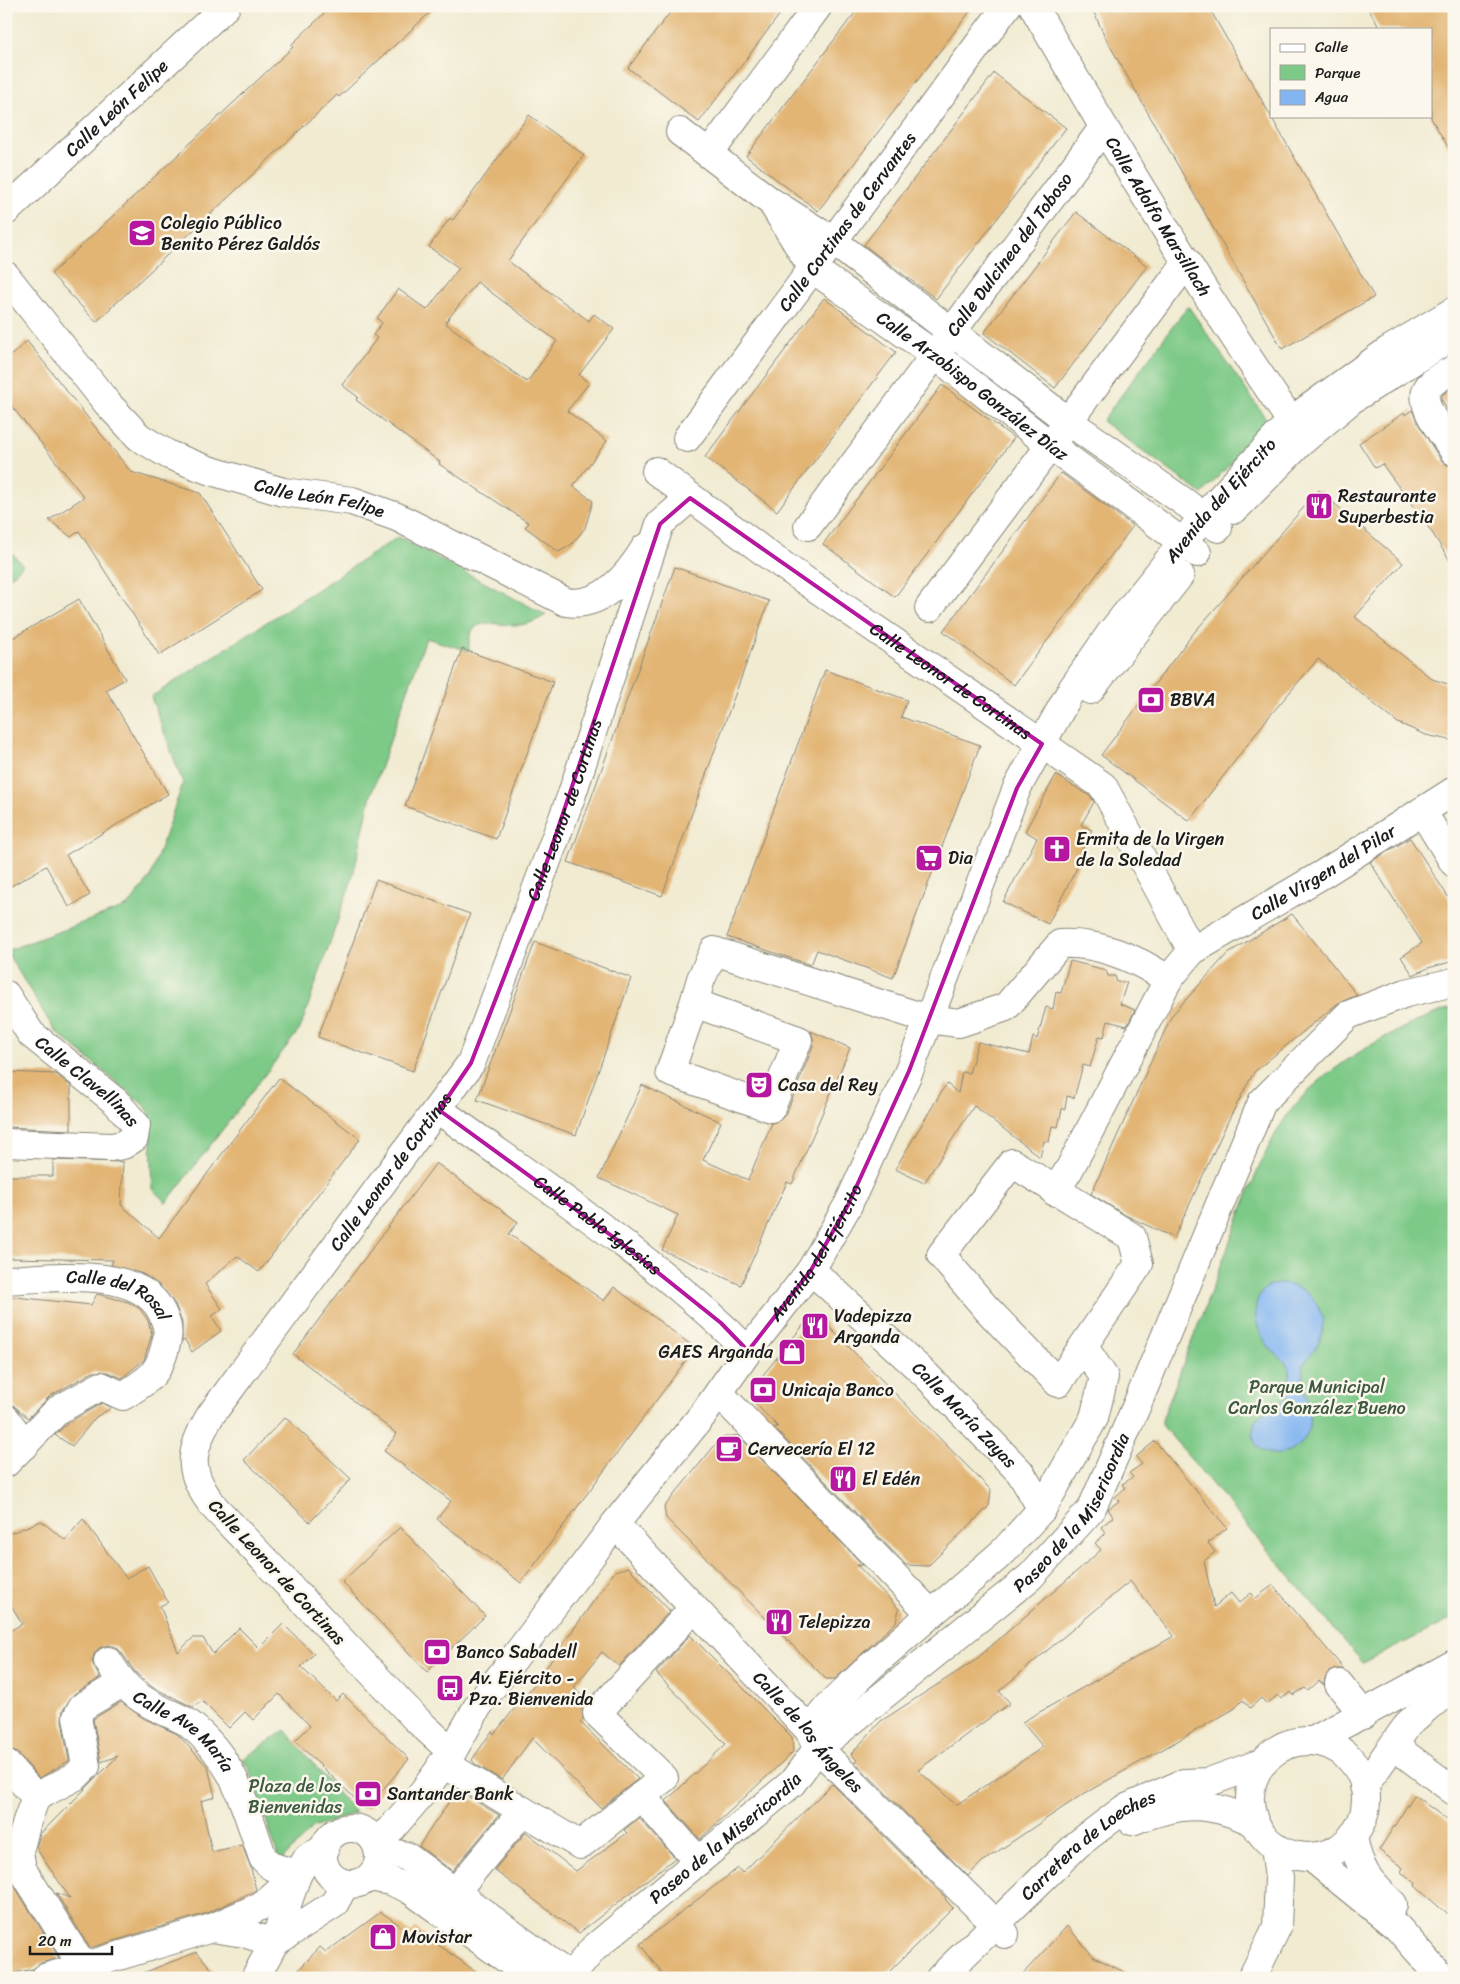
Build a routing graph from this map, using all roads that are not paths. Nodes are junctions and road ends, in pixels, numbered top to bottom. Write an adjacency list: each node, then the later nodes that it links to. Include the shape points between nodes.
1 (226, 6): 9 (street, Calle León Felipe)
2 (818, 6): 7 (street)
3 (1007, 6): 10 (street, Calle Cortinas de Cervantes)
4 (1033, 6): 5 (street, Calle Adolfo Marsillach)
5 (1103, 128): 11 (street, Calle Adolfo Marsillach); 15 (street, Calle Dulcinea del Toboso)
6 (680, 132): 7 (street, Calle Arzobispo González Díaz)
7 (709, 154): 8 (street, Calle Arzobispo González Díaz)
8 (770, 201): 10 (street, Calle Arzobispo González Díaz); 12 (street, Calle Arzobispo González Díaz)
9 (6, 210)
10 (834, 241): 12 (street, Calle Cortinas de Cervantes); 15 (street, Calle Arzobispo González Díaz)
11 (1187, 262): 19 (street); 20 (street, Calle Adolfo Marsillach)
12 (812, 269): 17 (street, Calle Arzobispo González Díaz); 21 (street, Calle Cortinas de Cervantes)
13 (6, 276): 27 (street, Calle León Felipe, via 107,404 138,437 168,455 283,492 352,502 397,517 552,597 578,604 598,599 633,568)
14 (1454, 311): 20 (street, Avenida del Ejército, via 1389,350)
15 (952, 331): 17 (street, Calle Dulcinea del Toboso); 19 (street, Calle Arzobispo González Díaz)
16 (1454, 335): 26 (street, Avenida del Ejército, via 1351,400)
17 (935, 355): 22 (street, Calle Arzobispo González Díaz); 28 (street, Calle Dulcinea del Toboso)
18 (1454, 369): 23 (street, via 1430,384 1424,392 1424,403)
19 (1068, 421): 22 (street); 26 (street, Calle Arzobispo González Díaz)
20 (1291, 421): 26 (street, Avenida del Ejército)
21 (687, 438)
22 (1050, 445): 29 (street, Calle Arzobispo González Díaz); 30 (street)
23 (1454, 451)
24 (656, 471): 25 (street, Calle Leonor de Cortinas)
25 (690, 498): 27 (street); 31 (street, Calle Leonor de Cortinas)
26 (1210, 522): 29 (street, Avenida del Ejército)
27 (660, 524): 41 (street, Calle Leonor de Cortinas, via 535,897 471,1063)
28 (808, 526)
29 (1190, 547): 31 (street, Avenida del Ejército, via 1108,670)
30 (929, 608)
31 (1042, 744): 35 (street, via 1103,786); 40 (street, Avenida del Ejército, via 1017,788)
32 (1454, 791): 33 (street, Calle Virgen del Pilar)
33 (1422, 811): 34 (street); 35 (street, Calle Virgen del Pilar)
34 (1454, 863)
35 (1192, 951): 36 (street, Calle Virgen del Pilar)
36 (1168, 980): 40 (street, via 1145,964 1100,948 1080,943 1060,944 1006,1007 959,1023); 43 (street, Calle Virgen del Pilar)
37 (1454, 982): 61 (street, Paseo de la Misericordia, via 1406,993 1348,1015 1262,1102 1091,1510 1030,1577)
38 (697, 991): 38 (street, via 798,1040 771,1108 670,1072); 40 (street, via 714,951)
39 (6, 995): 42 (street, Calle Clavellinas, via 31,1034 116,1102 136,1125 134,1138 123,1145 111,1147)
40 (928, 1019): 44 (street, Avenida del Ejército, via 910,1070 848,1205)
41 (439, 1110): 47 (street, Calle Pablo Iglesias, via 616,1239 721,1323); 64 (street, Calle Leonor de Cortinas, via 210,1416 198,1437 193,1460 199,1488 215,1508 418,1721)
42 (6, 1143)
43 (1055, 1192): 46 (street, via 1132,1237 1140,1264); 46 (street, via 1012,1163 940,1255 1058,1383)
44 (811, 1270): 47 (street, Avenida del Ejército); 51 (street, Calle María Zayas, via 926,1375 1013,1465)
45 (6, 1280): 50 (street, Calle del Rosal, via 80,1277 117,1282 155,1300 169,1330 154,1376 123,1396 101,1386 58,1410)
46 (1084, 1347): 51 (street, Paseo de la Misericordia, via 1104,1377 1094,1418)
47 (748, 1351): 48 (street, Avenida del Ejército)
48 (719, 1392): 52 (street, Avenida del Ejército); 54 (street)
49 (6, 1419): 50 (street)
50 (16, 1454)
51 (1042, 1509): 54 (street, Paseo de la Misericordia, via 1004,1551)
52 (615, 1524): 53 (street, Calle de los Ángeles); 64 (street, Avenida del Ejército, via 478,1706)
53 (694, 1608): 61 (street, Calle de los Ángeles); 69 (street, via 597,1713 664,1778)
54 (931, 1614): 61 (street, Paseo de la Misericordia, via 828,1707)
55 (108, 1661): 57 (street, Calle Ave María)
56 (1454, 1664): 60 (street)
57 (122, 1683): 70 (street, via 82,1707 77,1717 86,1766 76,1776); 80 (street, Calle Ave María, via 138,1698 187,1722 207,1741 234,1776 263,1858 271,1866)
58 (1339, 1684): 60 (street)
59 (1454, 1690): 63 (street, via 1409,1723)
60 (1364, 1715): 62 (street)
61 (814, 1739): 78 (street, Paseo de la Misericordia, via 792,1784); 84 (street, Calle de los Ángeles)
62 (1313, 1741): 65 (street, via 1286,1746); 67 (street, via 1327,1744 1346,1756 1360,1773)
63 (1394, 1746): 67 (street); 68 (street)
64 (447, 1758): 71 (street, Calle Leonor de Cortinas, via 460,1774); 74 (street, Avenida del Ejército)
65 (1264, 1762): 72 (street, via 1256,1772 1251,1791); 84 (street, Carretera de Loeches, via 1209,1782 1184,1783 1124,1809 1078,1844)
66 (6, 1764): 70 (street)
67 (1364, 1786): 73 (street, via 1362,1820)
68 (1454, 1791)
69 (641, 1796): 71 (street, Calle Leonor de Cortinas, via 580,1846); 78 (street)
70 (36, 1797): 79 (street)
71 (523, 1811): 82 (street)
72 (1255, 1823): 75 (street); 84 (street, Carretera de Loeches, via 1219,1808 1189,1805 1133,1820 1086,1853)
73 (1353, 1835): 77 (street, via 1327,1854); 86 (street, via 1356,1853 1368,1881)
74 (377, 1846): 76 (street, via 365,1832 345,1830 332,1837); 81 (street, via 378,1864); 82 (street, via 402,1853)
75 (1275, 1846): 77 (street, via 1286,1853); 94 (street, via 1279,1878 1277,1927)
76 (325, 1848): 80 (street, via 308,1857); 81 (street, via 325,1866 330,1874)
77 (1311, 1857): 95 (street, via 1397,1927)
78 (698, 1861): 88 (street, Paseo de la Misericordia, via 593,1949)
79 (14, 1866): 87 (street)
80 (297, 1875): 83 (street, via 261,1906); 85 (street)
81 (358, 1880): 85 (street, via 334,1904); 91 (street, via 390,1881 409,1889)
82 (455, 1892): 88 (street)
83 (212, 1928): 85 (street, via 244,1933); 87 (street)
84 (1001, 1929): 92 (street, Carretera de Loeches); 93 (street, Carretera de Loeches)
85 (274, 1943): 90 (street)
86 (1454, 1969)
87 (86, 1973): 89 (street)
88 (571, 1977)
89 (45, 1978)
90 (255, 1978)
91 (533, 1978)
92 (940, 1978)
93 (963, 1978)
94 (1252, 1978)
95 (1442, 1978)

